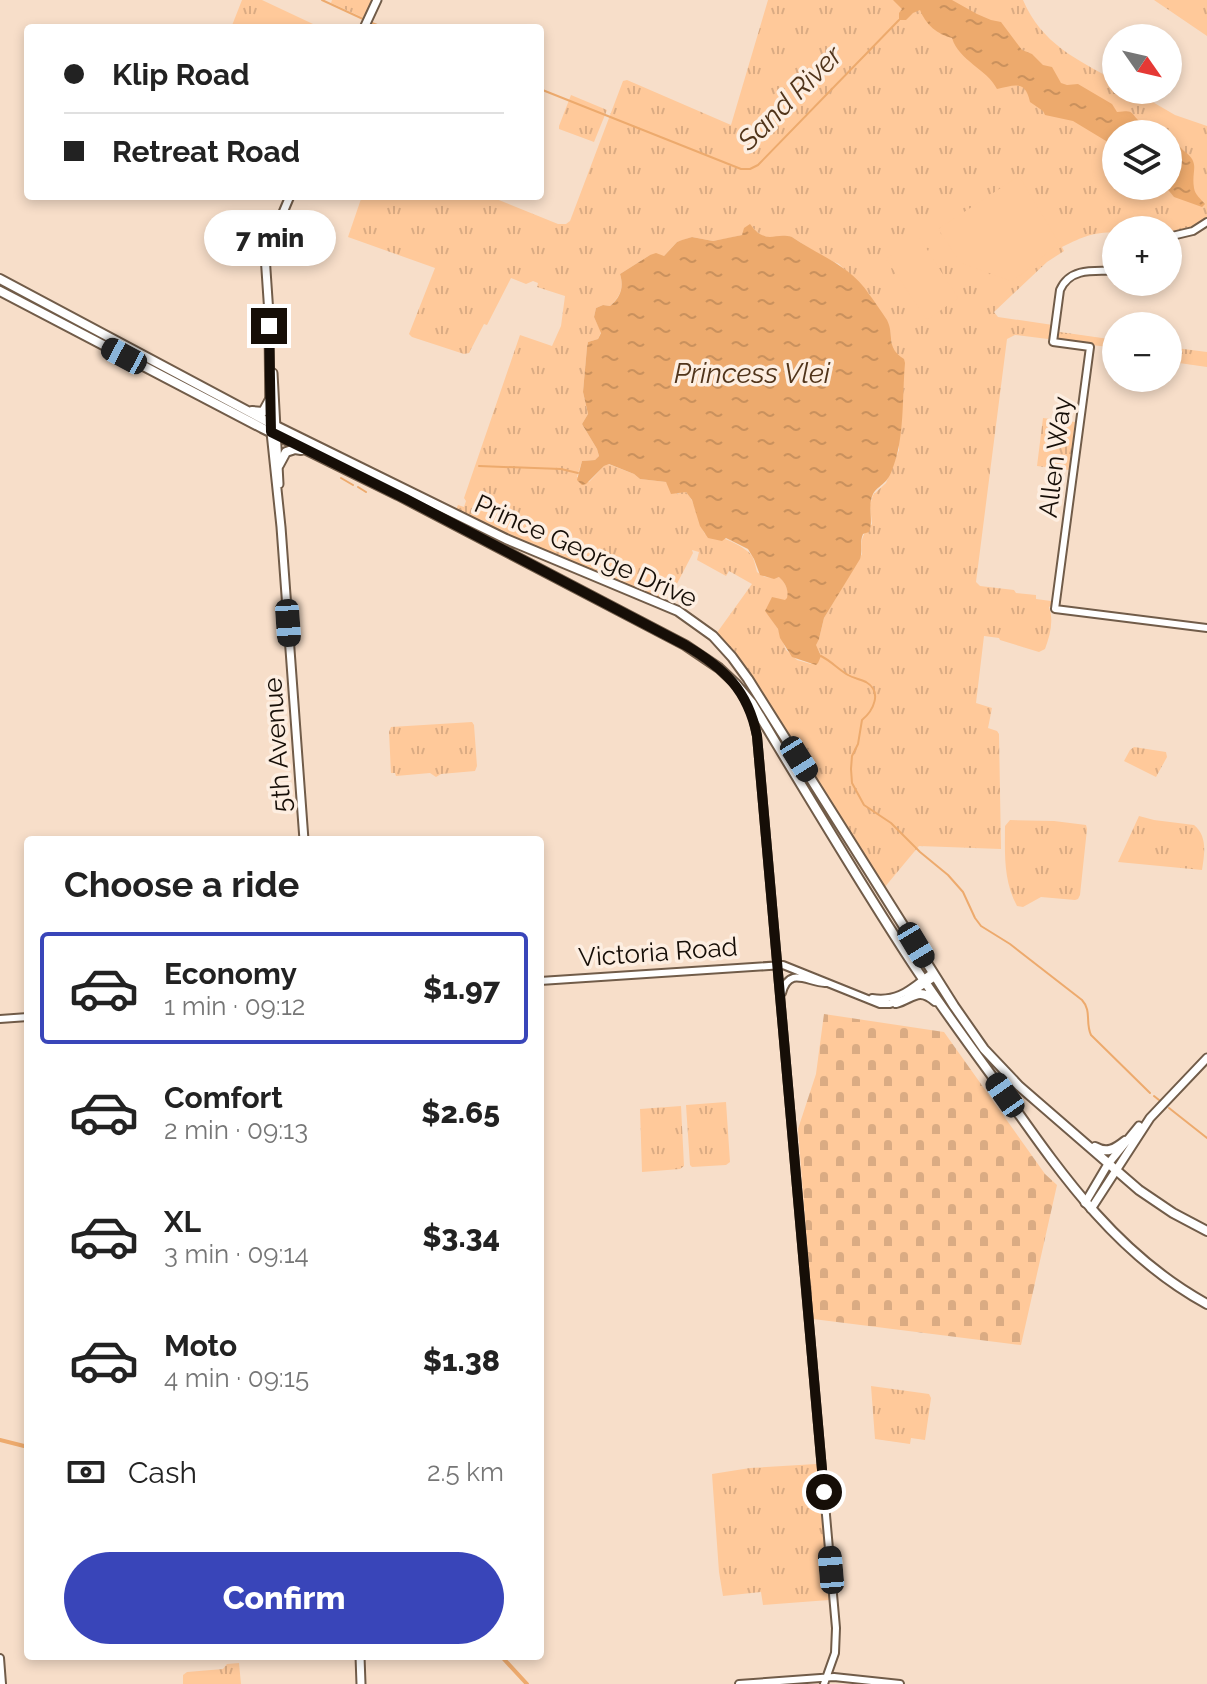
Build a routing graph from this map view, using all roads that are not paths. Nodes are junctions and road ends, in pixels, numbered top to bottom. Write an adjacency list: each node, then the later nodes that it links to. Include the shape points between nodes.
1 (377, 0): 2 (main road)
2 (366, 23)
3 (288, 200): 9 (main road, via 265,252)
4 (1207, 222): 5 (street)
5 (1182, 233)
6 (1102, 271): 16 (street, Allen Way, via 1081,271 1062,284 1053,342 1090,347 1055,609)
7 (0, 279): 10 (main road, Prince George Drive)
8 (0, 291): 12 (main road, Prince George Drive)
9 (269, 327): 11 (main road); 12 (main road)
10 (211, 393): 11 (main road, via 255,412 264,411); 12 (main road, Prince George Drive)
11 (269, 401): 12 (main road)
12 (274, 430): 13 (main road, Prince George Drive); 14 (main road, 5th Avenue); 15 (main road, 5th Avenue); 18 (main road, Prince George Drive, via 514,542 678,611 713,636)
13 (321, 456): 14 (main road, via 293,449 283,454); 17 (main road, Prince George Drive, via 685,645)
14 (279, 465): 15 (main road, 5th Avenue)
15 (279, 502): 21 (main road, 5th Avenue)
16 (1207, 628)
17 (731, 679): 19 (main road, Prince George Drive); 20 (street, via 750,709)
18 (748, 679): 19 (main road); 23 (main road, Prince George Drive)
19 (759, 715): 20 (street); 25 (main road, Prince George Drive)
20 (757, 736): 22 (street)
21 (304, 836)
22 (778, 964): 24 (street, Victoria Road); 26 (street, Victoria Road); 28 (street)
23 (934, 974): 25 (street); 35 (main road, Prince George Drive, via 994,1061)
24 (544, 981)
25 (924, 981): 27 (street, via 895,998); 29 (street); 30 (main road, Prince George Drive)
26 (829, 983): 27 (street, Victoria Road); 28 (street, via 792,978 784,985)
27 (869, 998): 29 (street, Victoria Road)
28 (781, 1000): 43 (street, via 836,1628)
29 (896, 1003): 30 (main road, via 922,994)
30 (946, 1013): 38 (main road, Prince George Drive)
31 (24, 1017): 32 (street)
32 (0, 1019)
33 (1207, 1058): 34 (main road)
34 (1150, 1118): 36 (main road); 37 (main road)
35 (1083, 1141): 36 (main road, via 1108,1151); 37 (main road, Prince George Drive)
36 (1125, 1141): 37 (main road)
37 (1112, 1167): 38 (main road); 39 (main road, Prince George Drive, via 1157,1203)
38 (1088, 1206): 40 (main road, Prince George Drive, via 1166,1278)
39 (1207, 1231)
40 (1207, 1304)
41 (0, 1658): 44 (street)
42 (360, 1660): 45 (main road)
43 (826, 1680): 46 (street); 47 (street)
44 (2, 1684)
45 (361, 1684)
46 (739, 1684)
47 (900, 1684)

